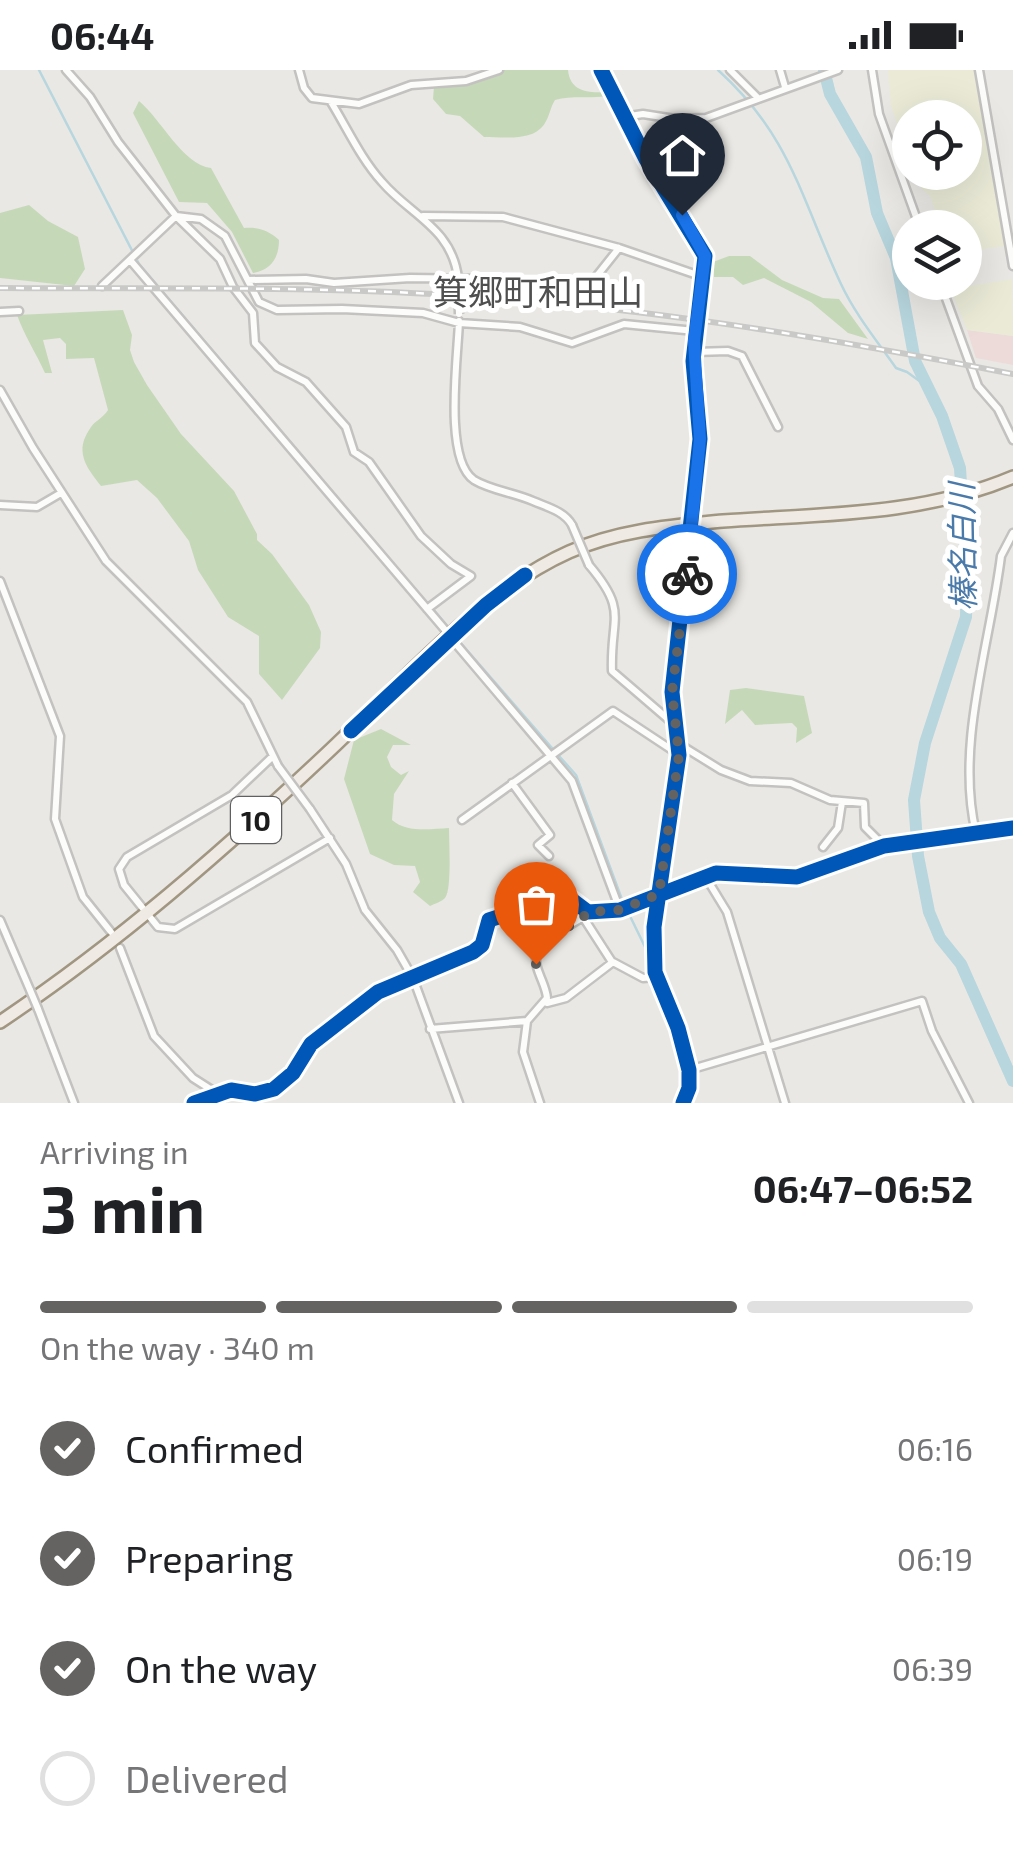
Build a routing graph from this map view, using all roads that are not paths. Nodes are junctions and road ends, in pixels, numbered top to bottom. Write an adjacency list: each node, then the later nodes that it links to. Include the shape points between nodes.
1 (66, 70): 15 (street)
2 (299, 70): 12 (street, via 309,96)
3 (500, 70): 12 (street, via 466,82 411,85 359,104)
4 (602, 70): 13 (street)
5 (730, 70): 11 (street)
6 (780, 70): 10 (street)
7 (838, 70): 10 (street)
8 (872, 70): 14 (street, via 879,114)
9 (979, 70): 19 (street)
10 (788, 86): 11 (street)
11 (752, 99): 13 (street, via 698,119)
12 (331, 102): 16 (street, via 376,175)
13 (624, 116): 20 (street, via 702,248)
14 (914, 210)
15 (176, 216): 18 (street); 21 (street, via 201,219 225,236); 39 (street, via 220,258 253,313 255,343 277,367 306,382 422,536 471,576)
16 (424, 216): 17 (street, via 503,217); 22 (street, via 452,253)
17 (619, 248): 20 (street); 22 (street, via 588,287 564,297 483,279)
18 (130, 260): 23 (street); 39 (street)
19 (1013, 266)
20 (704, 277): 28 (street)
21 (248, 280): 22 (street); 27 (street, via 260,302 277,310)
22 (458, 281): 27 (street, bridge)
23 (102, 286)
24 (947, 300): 32 (street, via 978,386)
25 (19, 311): 26 (street)
26 (0, 312)
27 (459, 318): 28 (street, via 572,343 624,324); 42 (street, bridge, via 453,422 467,472 477,482 562,514 572,525 617,615 612,671)
28 (695, 331): 29 (street)
29 (694, 352): 31 (street, via 742,356); 36 (street, via 700,439)
30 (0, 390): 34 (street)
31 (778, 427)
32 (1013, 440)
33 (1013, 477): 36 (main road, 10, via 926,504)
34 (61, 493): 35 (street, via 37,507); 45 (street, via 106,561 247,702)
35 (0, 505)
36 (691, 524): 42 (street, via 672,692); 58 (main road, 10, via 596,542 506,588)
37 (1013, 534): 50 (street, via 1001,556 972,734)
38 (0, 581): 61 (street, via 60,736 55,820 82,897)
39 (429, 607): 40 (street)
40 (446, 631)
41 (456, 644): 44 (street)
42 (678, 726): 43 (street)
43 (679, 749): 44 (street, via 613,711); 47 (street, via 750,781 791,784); 56 (street)
44 (552, 754): 46 (street); 57 (street, via 572,780)
45 (272, 757): 51 (street, bridge); 58 (street, via 240,789 122,863 124,885)
46 (512, 783): 48 (street); 54 (street, via 550,834 538,845)
47 (842, 802): 52 (street, via 864,804 866,827); 53 (street, via 838,828)
48 (462, 820)
49 (1013, 828): 50 (street)
50 (972, 833): 52 (street)
51 (330, 838): 58 (street, via 175,929 158,927); 65 (street, via 364,910)
52 (884, 846): 55 (street, via 796,877)
53 (823, 847)
54 (548, 856)
55 (706, 876): 56 (street); 70 (street, via 728,912)
56 (659, 894): 57 (street); 64 (street)
57 (620, 910): 59 (street)
58 (147, 914): 68 (main road, 10)
59 (586, 915): 63 (street); 65 (street, via 550,892 489,920 473,952); 66 (street, via 546,938 538,951)
60 (0, 920): 73 (street, bridge)
61 (111, 932)
62 (120, 948): 72 (street, via 154,1036)
63 (613, 962): 64 (street); 66 (street, via 566,998)
64 (655, 977): 71 (street)
65 (413, 978): 69 (street); 72 (street, via 378,992 317,1039 274,1089 231,1090)
66 (546, 1003): 67 (street)
67 (527, 1020): 69 (street); 76 (street, via 523,1057)
68 (0, 1022)
69 (430, 1029): 75 (street)
70 (768, 1049): 71 (street); 78 (street); 79 (street, via 922,1000)
71 (688, 1070): 77 (street)
72 (219, 1099): 74 (street)
73 (74, 1103)
74 (194, 1103)
75 (459, 1103)
76 (540, 1103)
77 (683, 1103)
78 (784, 1103)
79 (969, 1103)

